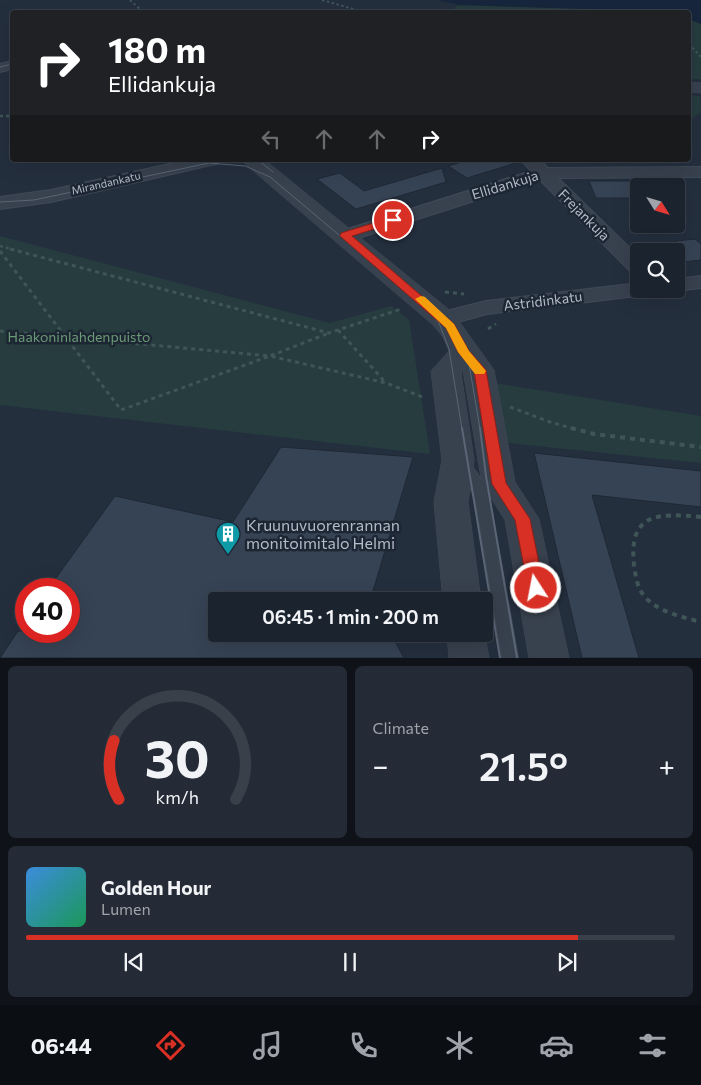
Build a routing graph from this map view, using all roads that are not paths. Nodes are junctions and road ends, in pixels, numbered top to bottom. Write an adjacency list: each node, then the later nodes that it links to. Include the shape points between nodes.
1 (202, 162): 5 (street, Mirandankatu, via 51,196)
2 (254, 162): 6 (street)
3 (536, 166): 4 (street, Ellidankuja); 6 (street, Ellidankuja); 7 (street, Frejankuja)
4 (701, 172)
5 (0, 203)
6 (345, 236): 11 (street)
7 (630, 260)
8 (701, 282): 9 (street)
9 (685, 284)
10 (630, 291): 11 (street, Astridinkatu, via 486,308)
11 (443, 319): 12 (street)
12 (464, 352): 13 (street, via 446,371); 14 (street, via 480,370)
13 (458, 460): 14 (lane, via 471,476); 15 (street, via 451,502)
14 (489, 482): 18 (lane); 19 (street, via 499,484 522,519)
15 (461, 592)
16 (467, 642): 17 (street)
17 (469, 658)
18 (510, 658)
19 (549, 658)

